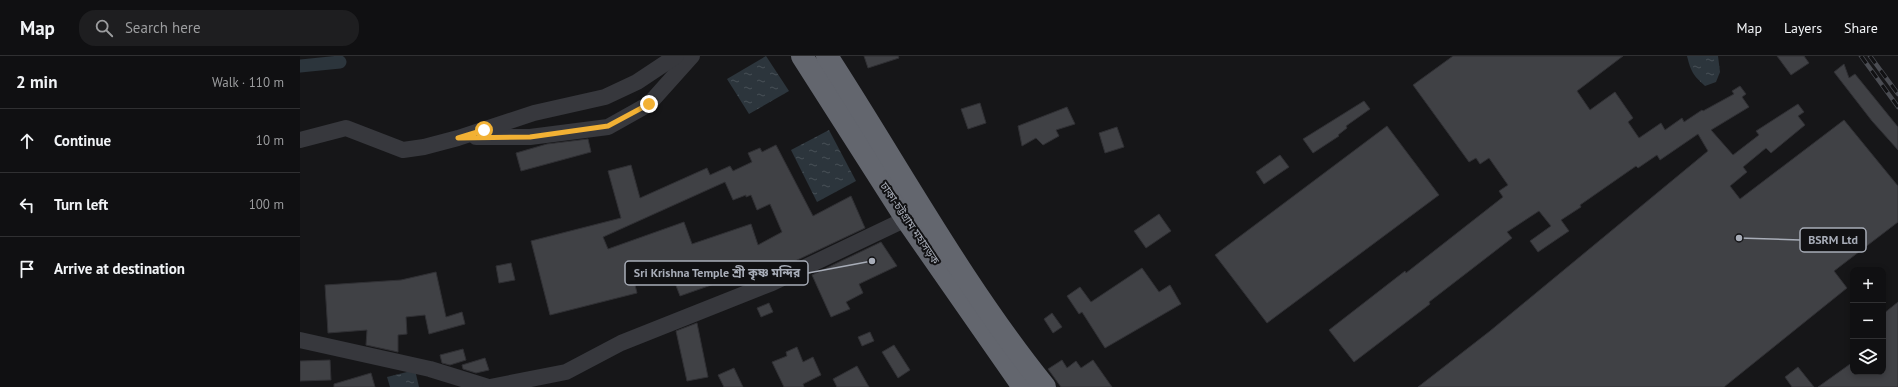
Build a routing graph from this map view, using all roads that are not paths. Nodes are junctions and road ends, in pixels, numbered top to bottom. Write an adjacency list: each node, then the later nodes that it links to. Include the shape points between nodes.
1 (676, 56): 5 (street, via 637,82 604,97 534,113)
2 (692, 56): 5 (street, via 649,104 608,126 530,137)
3 (802, 56): 7 (highway, ঢাকা-চট্টগ্রাম মহাসড়ক)
4 (827, 56): 11 (highway, ঢাকা-চট্টগ্রাম মহাসড়ক, via 958,266)
5 (458, 138): 6 (street, via 403,150 346,128)
6 (300, 140)
7 (906, 219): 9 (street, via 772,283 621,343 566,372); 10 (highway, ঢাকা-চট্টগ্রাম মহাসড়ক)
8 (300, 340): 9 (street, via 430,369)
9 (489, 387)
10 (1023, 387)
11 (1045, 387)

